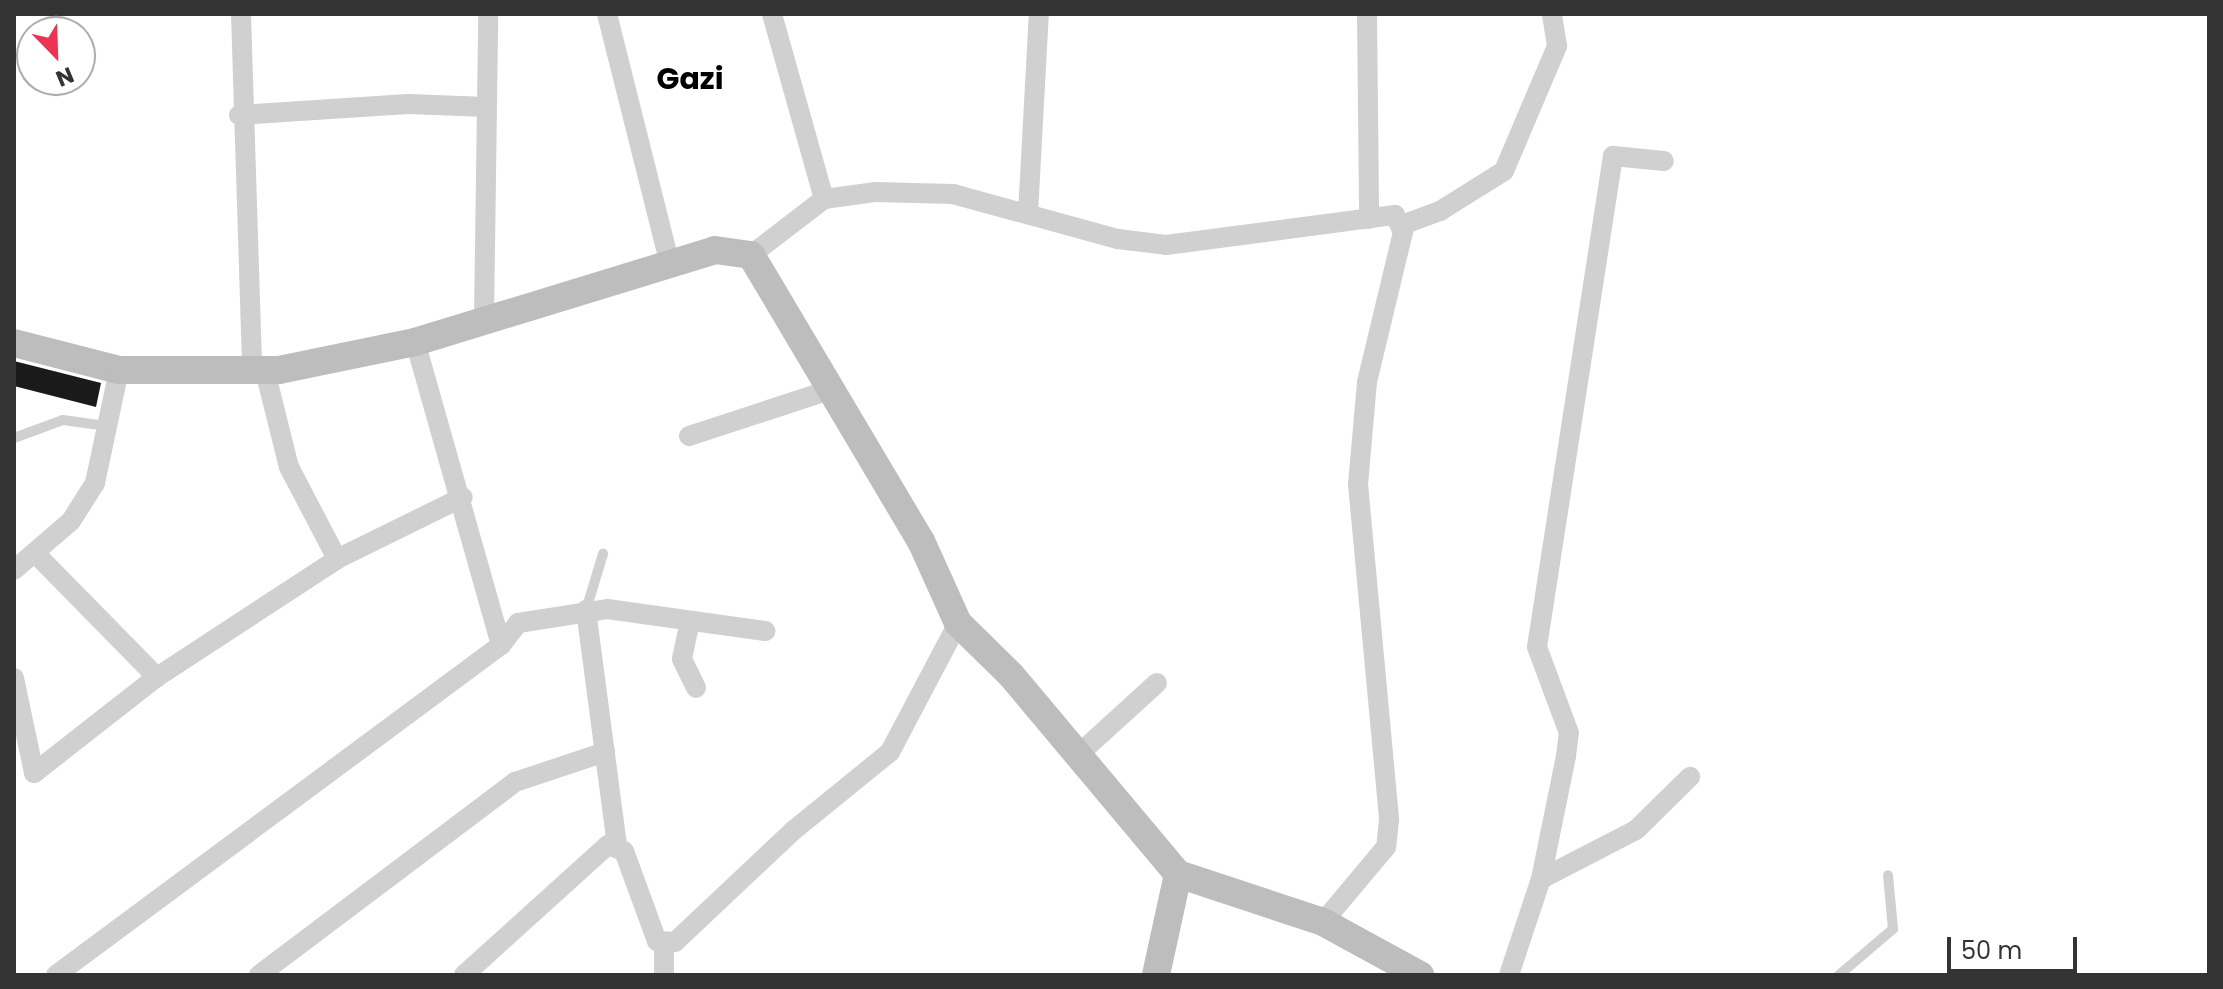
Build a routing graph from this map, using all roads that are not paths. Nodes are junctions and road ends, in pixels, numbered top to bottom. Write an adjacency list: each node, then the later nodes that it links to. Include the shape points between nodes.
1 (241, 14): 9 (street)
2 (488, 14): 8 (street)
3 (607, 14): 16 (street)
4 (772, 14): 11 (street)
5 (1039, 14): 12 (street)
6 (1367, 14): 13 (street)
7 (1552, 14): 14 (street, via 1557,46 1504,171 1440,211)
8 (487, 107): 9 (street); 17 (street)
9 (239, 115): 21 (street)
10 (1664, 161): 46 (street, via 1613,156 1537,647 1569,733)
11 (824, 199): 12 (street, via 953,194); 15 (street)
12 (1028, 214): 13 (street, via 1166,245)
13 (1369, 219): 14 (street, via 1395,215)
14 (1402, 225): 47 (street, via 1367,382 1358,484 1389,820 1386,847)
15 (751, 255): 16 (street, via 715,250); 22 (street)
16 (670, 264): 17 (street)
17 (484, 319): 18 (street)
18 (415, 342): 21 (street); 26 (street)
19 (14, 343): 20 (street)
20 (119, 370): 21 (street); 23 (street)
21 (258, 371): 29 (street, via 289,467)
22 (833, 389): 24 (street); 33 (street, via 921,541)
23 (106, 426): 25 (lane, via 63,420); 27 (street, via 95,483 71,521)
24 (689, 436)
25 (14, 438)
26 (463, 497): 29 (street); 35 (street)
27 (36, 554): 30 (street); 36 (street)
28 (603, 554): 31 (lane)
29 (337, 559): 36 (street)
30 (14, 570)
31 (586, 610): 32 (street); 35 (street, via 518,623); 40 (street)
32 (690, 621): 34 (street); 39 (street, via 682,659)
33 (958, 623): 41 (street); 48 (street, via 890,752 675,942)
34 (765, 631)
35 (501, 645): 49 (street)
36 (157, 677): 37 (street, via 34,773)
37 (14, 678)
38 (1157, 683): 41 (street)
39 (696, 688)
40 (605, 752): 43 (street); 50 (street, via 515,782)
41 (1080, 753): 44 (street)
42 (1690, 777): 46 (street, via 1636,830)
43 (617, 845): 48 (street); 51 (street, via 588,856)
44 (1178, 874): 47 (street); 53 (street)
45 (1888, 875): 56 (lane, via 1893,929)
46 (1541, 879): 55 (street)
47 (1323, 922): 54 (street)
48 (664, 944): 52 (street)
49 (56, 975)
50 (259, 975)
51 (464, 975)
52 (664, 975)
53 (1156, 975)
54 (1420, 975)
55 (1509, 975)
56 (1839, 975)

